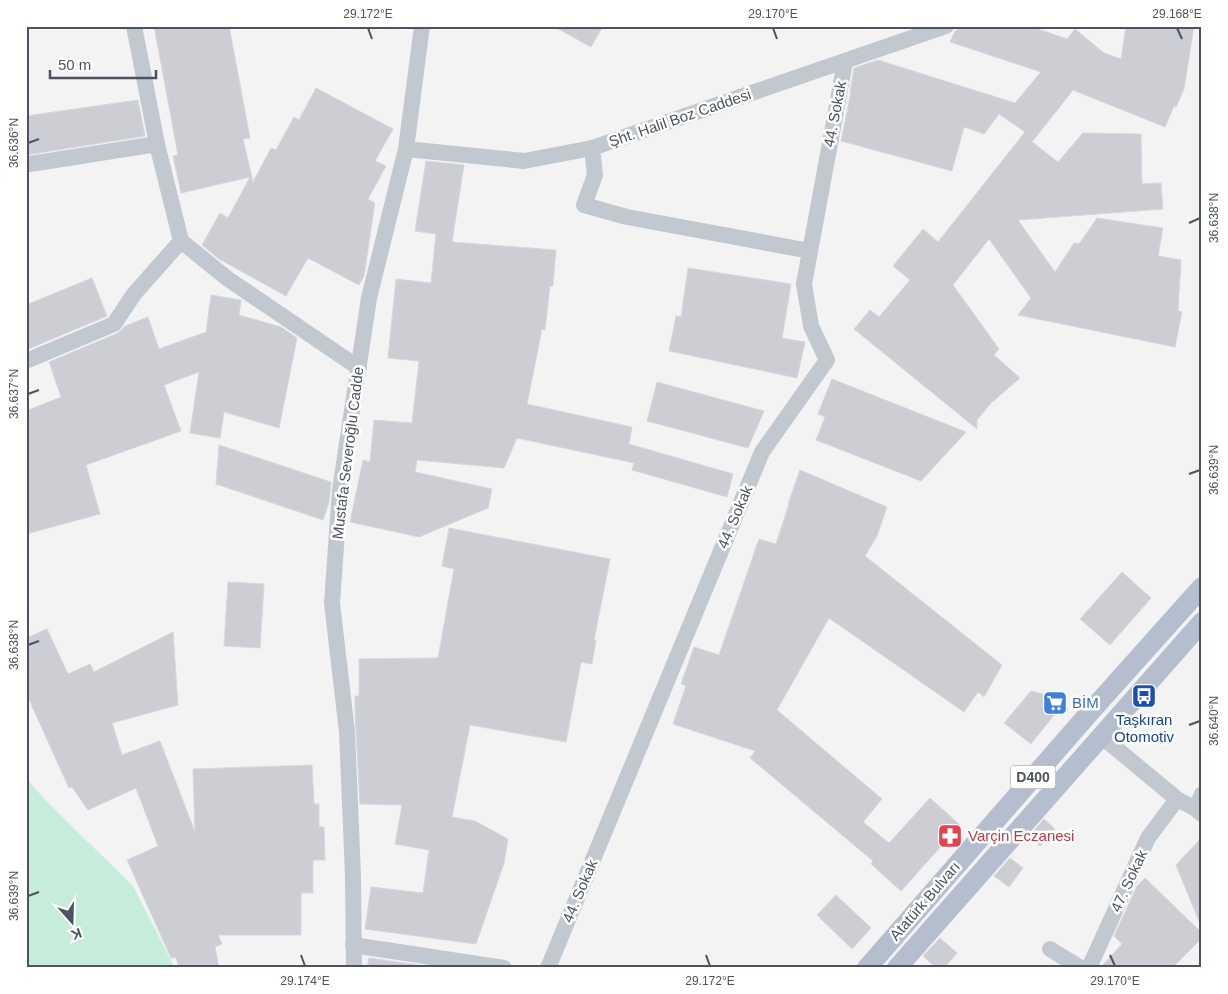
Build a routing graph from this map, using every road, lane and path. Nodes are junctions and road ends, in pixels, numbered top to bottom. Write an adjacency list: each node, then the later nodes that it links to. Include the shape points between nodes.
1 (134, 26): 5 (street)
2 (422, 26): 7 (street, Mustafa Severoğlu Cadde)
3 (946, 26): 4 (street, Şht. Halil Boz Caddesi)
4 (845, 62): 6 (street, Şht. Halil Boz Caddesi); 10 (street, 44. Sokak)
5 (157, 144): 8 (street); 9 (street)
6 (592, 148): 7 (street, Şht. Halil Boz Caddesi, via 524,161); 10 (street, via 595,175 584,205 627,217)
7 (406, 149): 12 (street, Mustafa Severoğlu Cadde, via 369,298)
8 (30, 164)
9 (182, 241): 11 (street, via 134,294 114,324); 12 (street, via 228,279)
10 (810, 251): 22 (street, 44. Sokak, via 804,284 811,326 827,360 762,452)
11 (26, 361)
12 (359, 368): 18 (street, Mustafa Severoğlu Cadde, via 340,490 332,603 347,732 354,875)
13 (1202, 587): 23 (main road, Atatürk Bulvarı / D400)
14 (1202, 622): 15 (main road, Atatürk Bulvarı / D400)
15 (1101, 736): 16 (street); 24 (main road, Atatürk Bulvarı / D400)
16 (1178, 799): 17 (street); 26 (street, 47. Sokak, via 1148,838)
17 (1200, 806)
18 (353, 945): 20 (street, Mustafa Severoğlu Cadde); 21 (street)
19 (1050, 949): 25 (street)
20 (354, 968)
21 (504, 968)
22 (548, 968)
23 (867, 968)
24 (897, 968)
25 (1081, 968)
26 (1089, 968)

